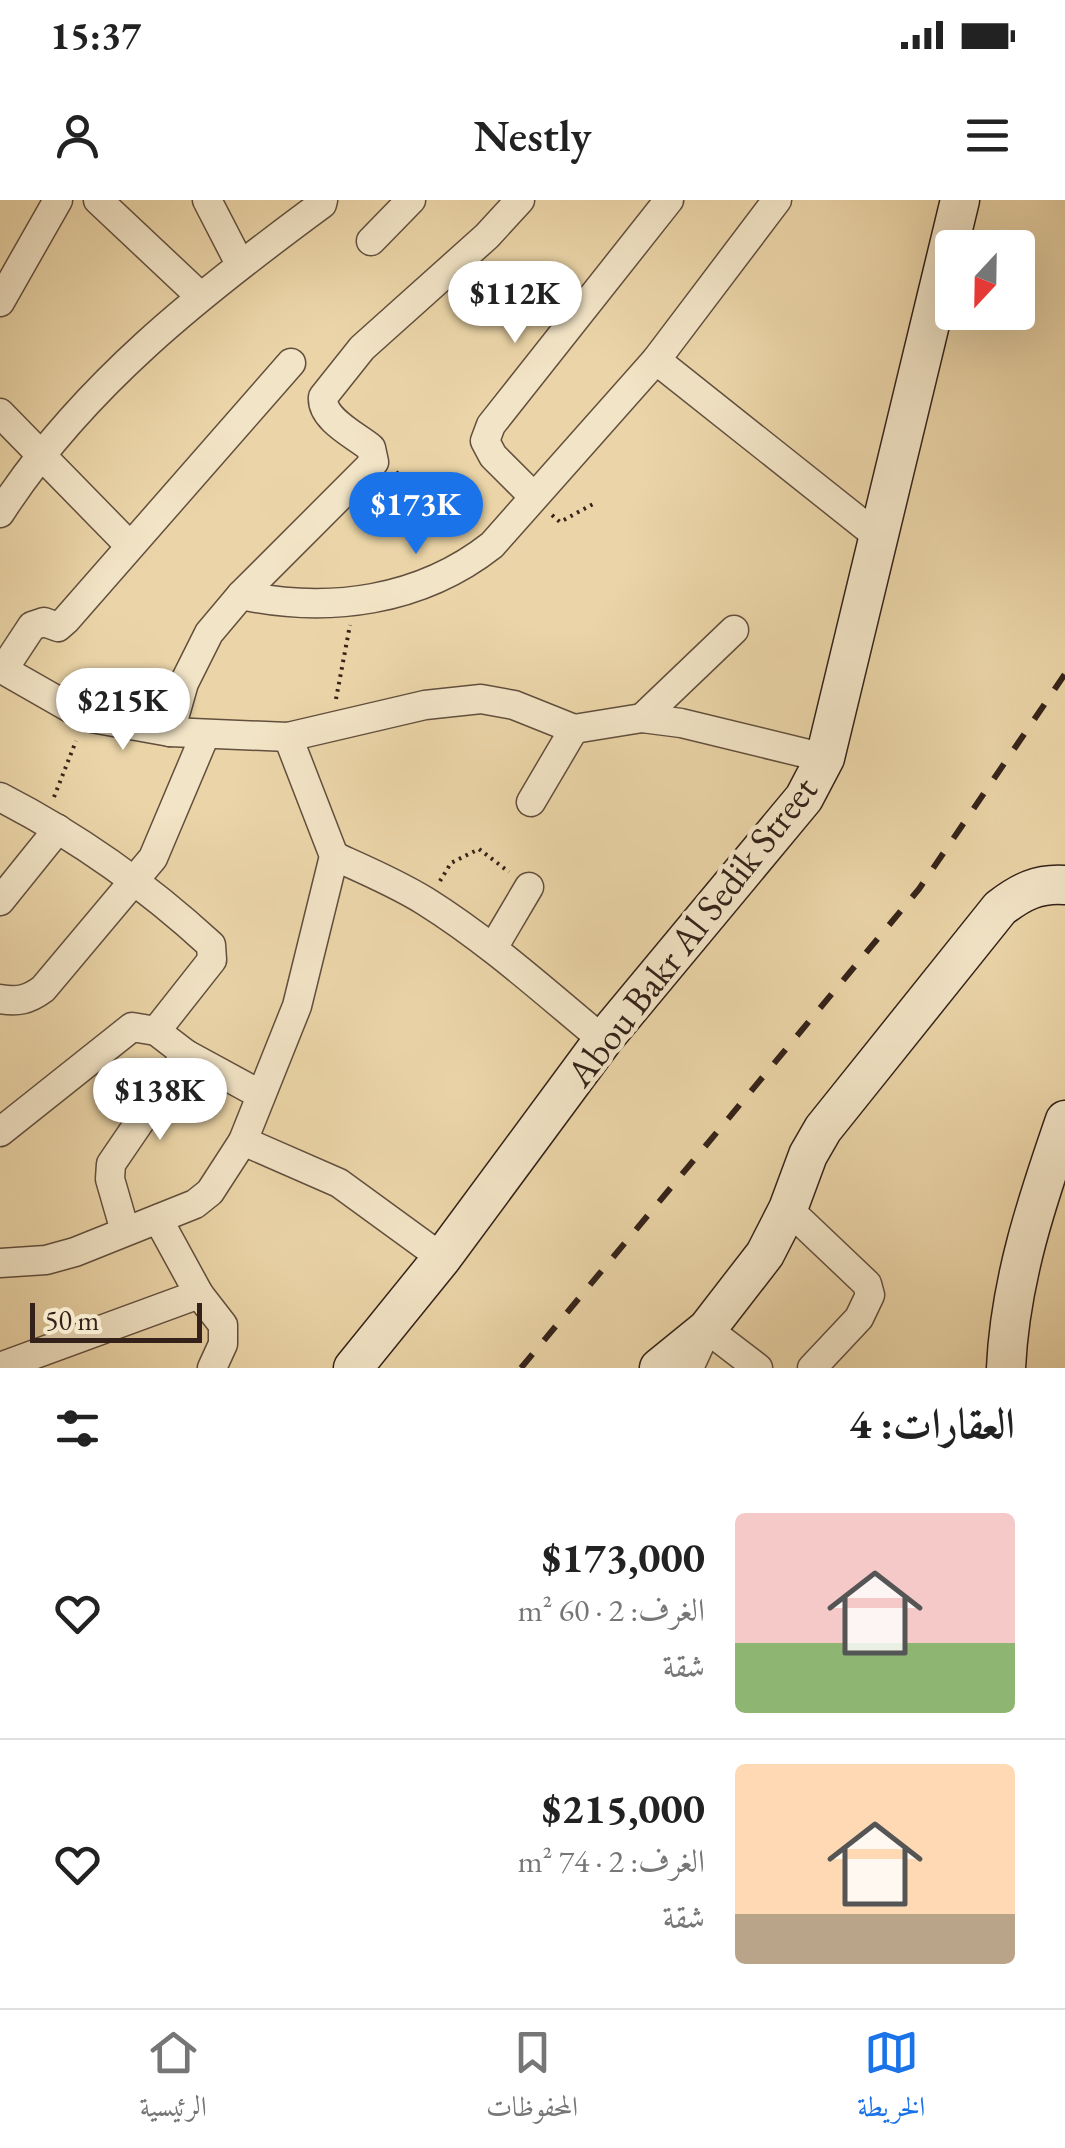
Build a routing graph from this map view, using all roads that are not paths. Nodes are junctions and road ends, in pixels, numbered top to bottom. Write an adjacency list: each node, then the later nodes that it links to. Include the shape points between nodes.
1 (58, 200): 13 (street)
2 (98, 200): 12 (street)
3 (207, 200): 11 (street)
4 (323, 200): 11 (street)
5 (412, 200): 10 (street)
6 (520, 200): 22 (street, via 362,348 323,397 327,413 370,448 374,462)
7 (669, 200): 18 (street, via 490,425 485,441 493,456)
8 (777, 200): 14 (street)
9 (960, 200): 20 (street, Abou Bakr Al Sedik Street)
10 (371, 241)
11 (240, 264): 12 (street)
12 (200, 296): 17 (street, via 119,368)
13 (0, 302)
14 (656, 360): 18 (street); 20 (street)
15 (291, 363): 21 (street)
16 (0, 413): 17 (street)
17 (40, 456): 19 (street); 21 (street)
18 (533, 496): 22 (street, via 463,568 406,593 355,601)
19 (3, 502)
20 (880, 538): 30 (street, Abou Bakr Al Sedik Street)
21 (130, 546): 24 (street, via 58,627 32,626)
22 (242, 595): 27 (street, via 194,657)
23 (734, 630): 25 (street)
24 (2, 669): 27 (street, via 86,716)
25 (642, 718): 26 (street); 30 (street)
26 (574, 730): 29 (street, via 514,705 481,700 424,705); 32 (street)
27 (170, 732): 28 (street)
28 (204, 734): 29 (street); 35 (street, via 153,858)
29 (288, 737): 34 (street)
30 (825, 758): 42 (street, Abou Bakr Al Sedik Street, via 804,798)
31 (0, 798): 33 (street)
32 (531, 802)
33 (52, 825): 35 (street); 38 (street)
34 (334, 856): 39 (street, via 427,902); 44 (street, via 297,1006)
35 (134, 882): 40 (street, via 43,989 16,1002); 41 (street, via 211,945 212,960)
36 (1065, 885): 48 (street, via 1021,892 1000,908 822,1130)
37 (529, 887): 39 (street)
38 (0, 902)
39 (493, 948): 42 (street)
40 (0, 999)
41 (156, 1031): 43 (street); 46 (street, via 132,1027 119,1035)
42 (603, 1040): 51 (street, Abou Bakr Al Sedik Street)
43 (186, 1054): 44 (street); 50 (street, via 111,1164)
44 (261, 1095): 47 (street)
45 (1065, 1120): 55 (street, via 1023,1251)
46 (0, 1132)
47 (243, 1141): 49 (street, via 210,1192); 51 (street, via 340,1183)
48 (788, 1209): 54 (street, via 765,1254); 62 (street, via 870,1294 859,1318)
49 (158, 1220): 50 (street); 53 (street)
50 (125, 1231): 52 (street, via 46,1260)
51 (442, 1258): 58 (street, Abou Bakr Al Sedik Street)
52 (0, 1263)
53 (199, 1294): 56 (street); 57 (street, via 223,1324)
54 (707, 1329): 59 (street); 60 (street); 61 (street)
55 (1002, 1360)
56 (0, 1367)
57 (212, 1368)
58 (354, 1368)
59 (659, 1368)
60 (689, 1368)
61 (758, 1368)
62 (812, 1368)

